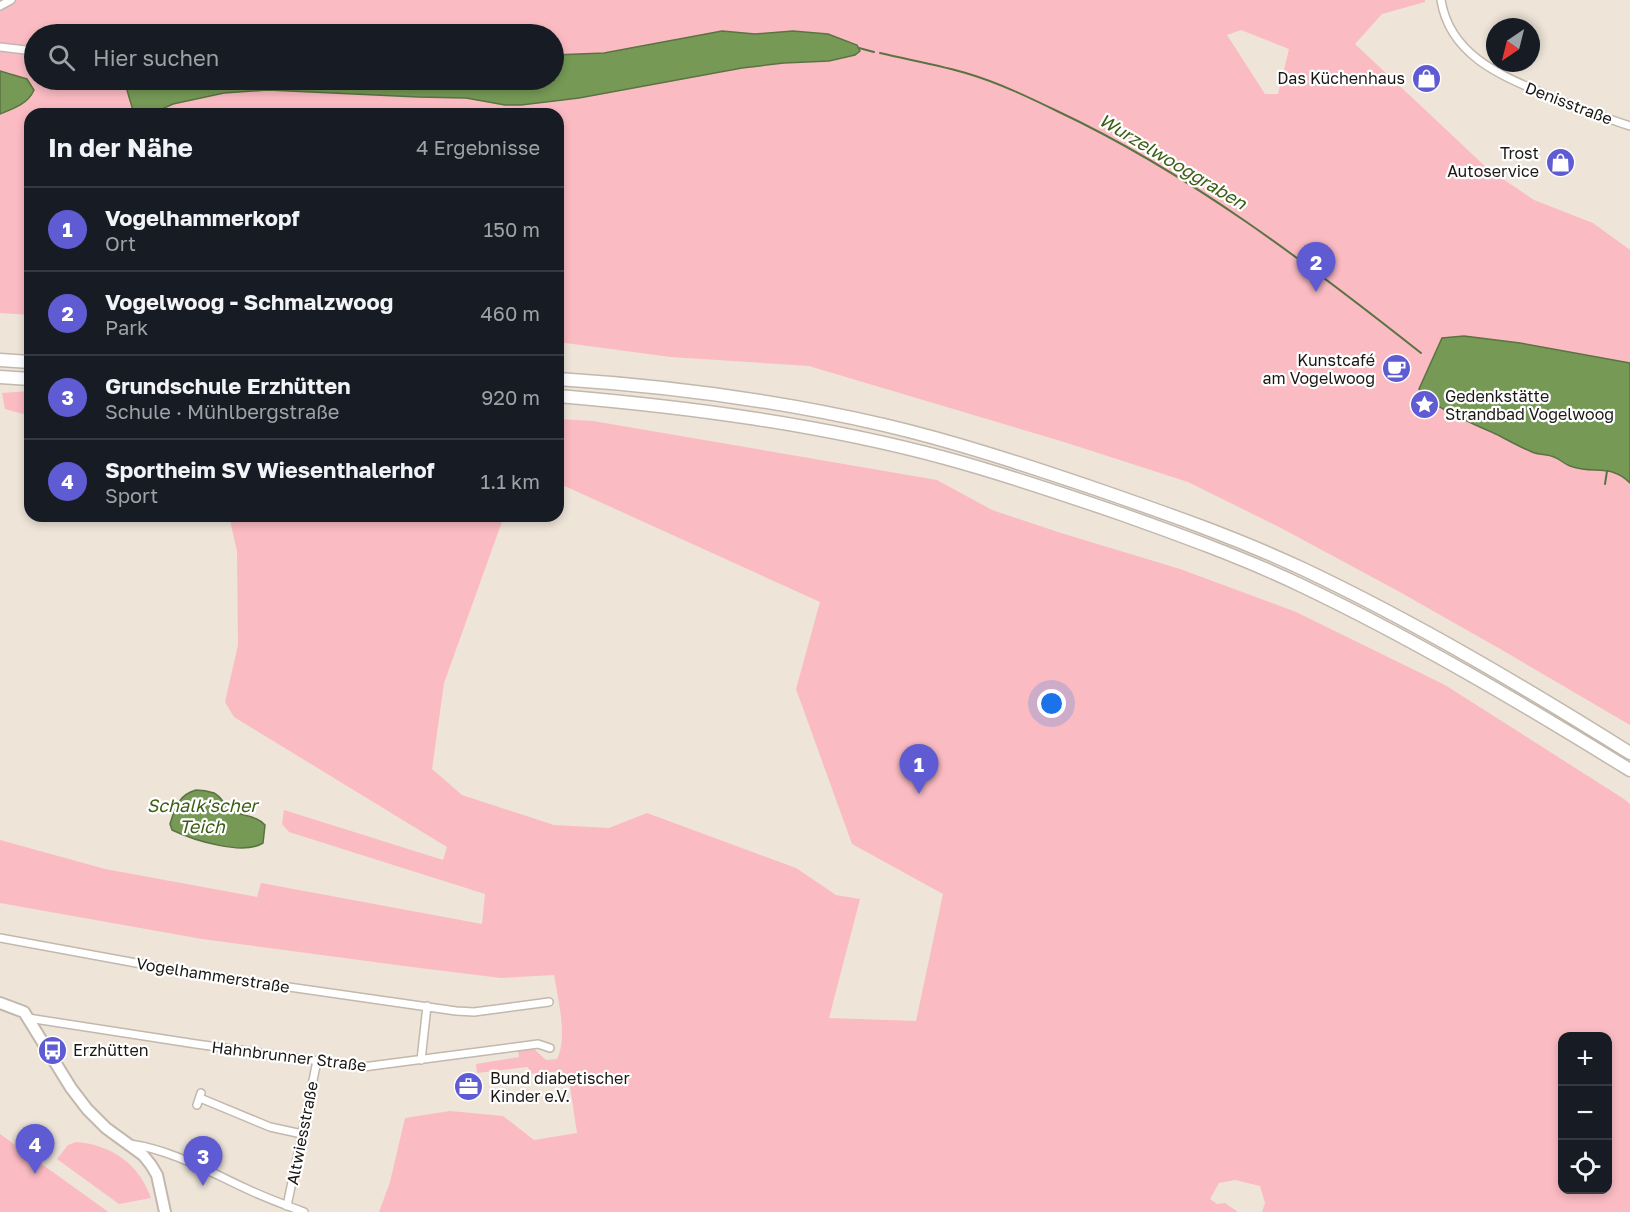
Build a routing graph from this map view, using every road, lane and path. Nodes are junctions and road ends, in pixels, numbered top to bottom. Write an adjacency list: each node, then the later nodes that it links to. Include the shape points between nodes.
1 (11, 0): 3 (street)
2 (1441, 0): 6 (street, Denisstraße, via 1461,43 1490,69)
3 (0, 6)
4 (0, 47): 5 (street)
5 (24, 50)
6 (1630, 126)
7 (0, 360): 8 (highway)
8 (24, 362)
9 (0, 377): 10 (highway)
10 (24, 379)
11 (564, 380): 13 (highway, via 685,391 883,424 950,441 1190,522 1301,568 1403,619)
12 (564, 397): 14 (highway, via 682,408 894,445 1041,486 1181,535 1295,583 1395,632)
13 (1630, 753)
14 (1630, 770)
15 (0, 938): 18 (street, Vogelhammerstraße, via 185,972)
16 (549, 1002): 18 (street, Vogelhammerstraße, via 474,1012)
17 (0, 1003): 19 (street, via 24,1012)
18 (427, 1006): 21 (street)
19 (28, 1018): 22 (street, Hahnbrunner Straße); 25 (street, via 87,1109)
20 (549, 1048): 21 (street, Hahnbrunner Straße, via 538,1044)
21 (421, 1060): 22 (street, Hahnbrunner Straße, via 363,1067)
22 (317, 1061): 24 (street, Altwiesstraße)
23 (199, 1099): 24 (street, via 270,1127)
24 (302, 1134): 26 (street, Altwiesstraße)
25 (128, 1144): 26 (street, via 176,1157); 27 (street, via 143,1155 157,1175)
26 (287, 1206): 28 (street)
27 (165, 1212)
28 (304, 1212)

